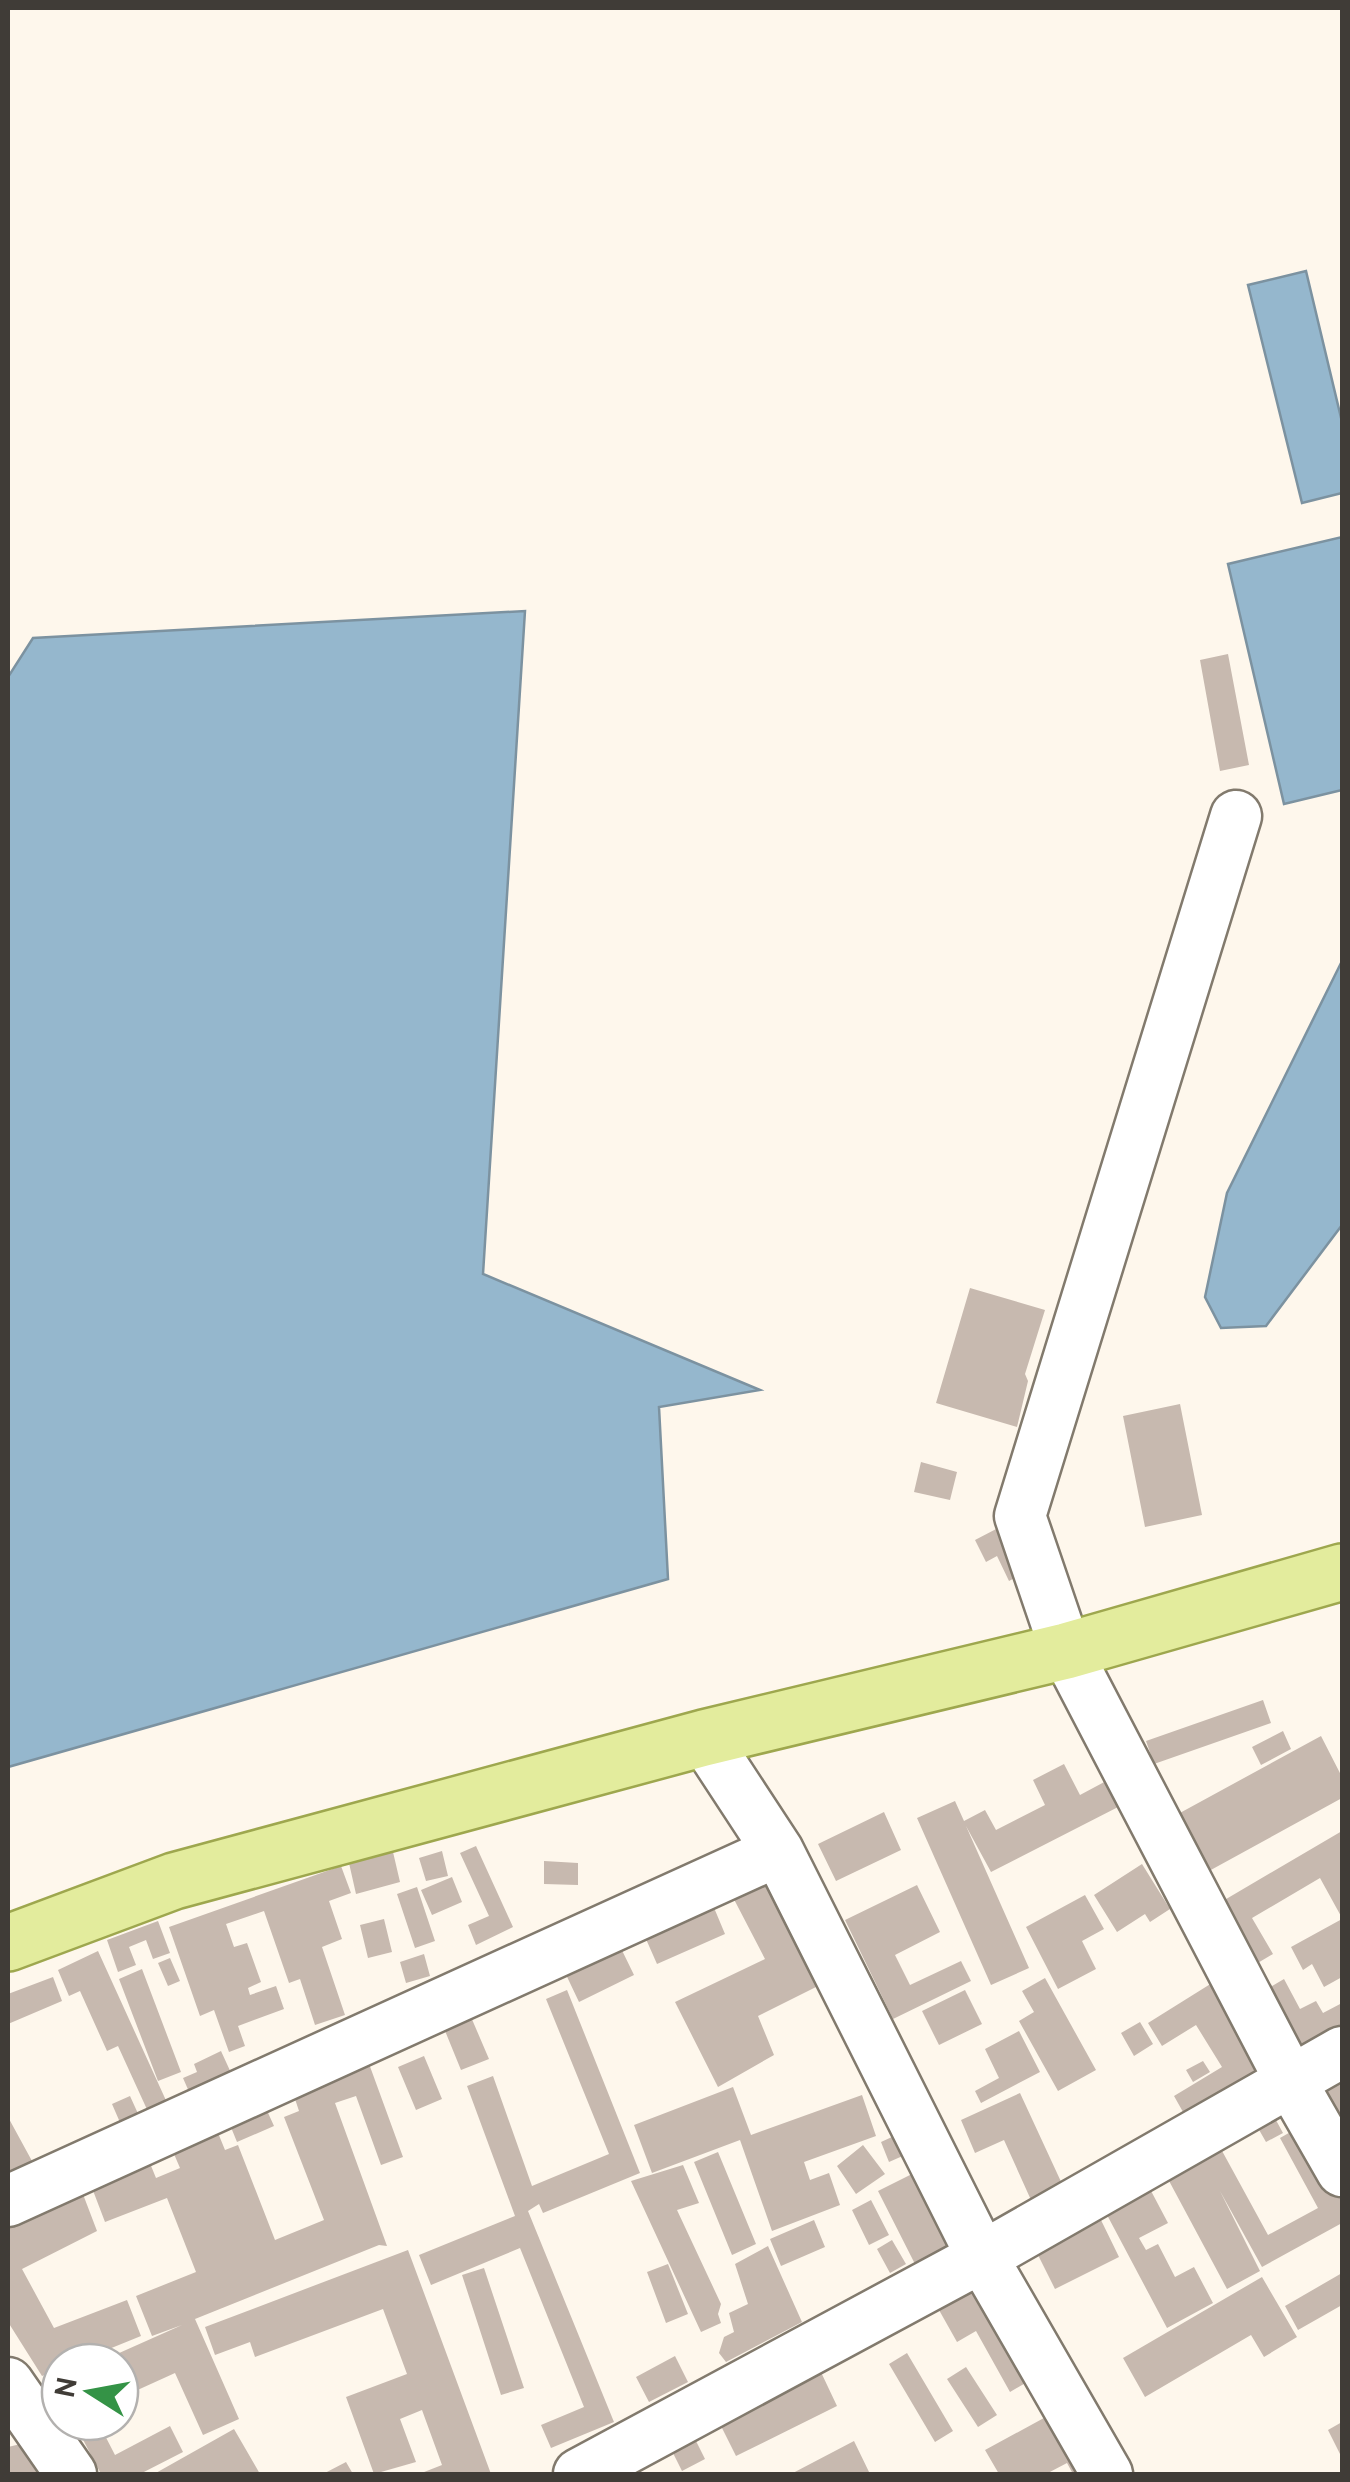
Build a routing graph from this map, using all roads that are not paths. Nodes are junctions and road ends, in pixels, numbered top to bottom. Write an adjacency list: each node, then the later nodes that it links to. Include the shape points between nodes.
1 (1236, 816): 3 (street, via 1020,1516)
2 (1342, 1572): 3 (main road)
3 (1066, 1651): 4 (main road); 8 (street)
4 (704, 1738): 5 (street); 6 (main road, via 174,1880)
5 (778, 1852): 10 (street); 11 (street)
6 (8, 1942)
7 (1342, 2052): 8 (street)
8 (1291, 2082): 9 (street); 11 (street)
9 (1342, 2171)
10 (8, 2201)
11 (982, 2257): 14 (street); 15 (street)
12 (8, 2382): 13 (street)
13 (71, 2474)
14 (579, 2474)
15 (1107, 2474)

